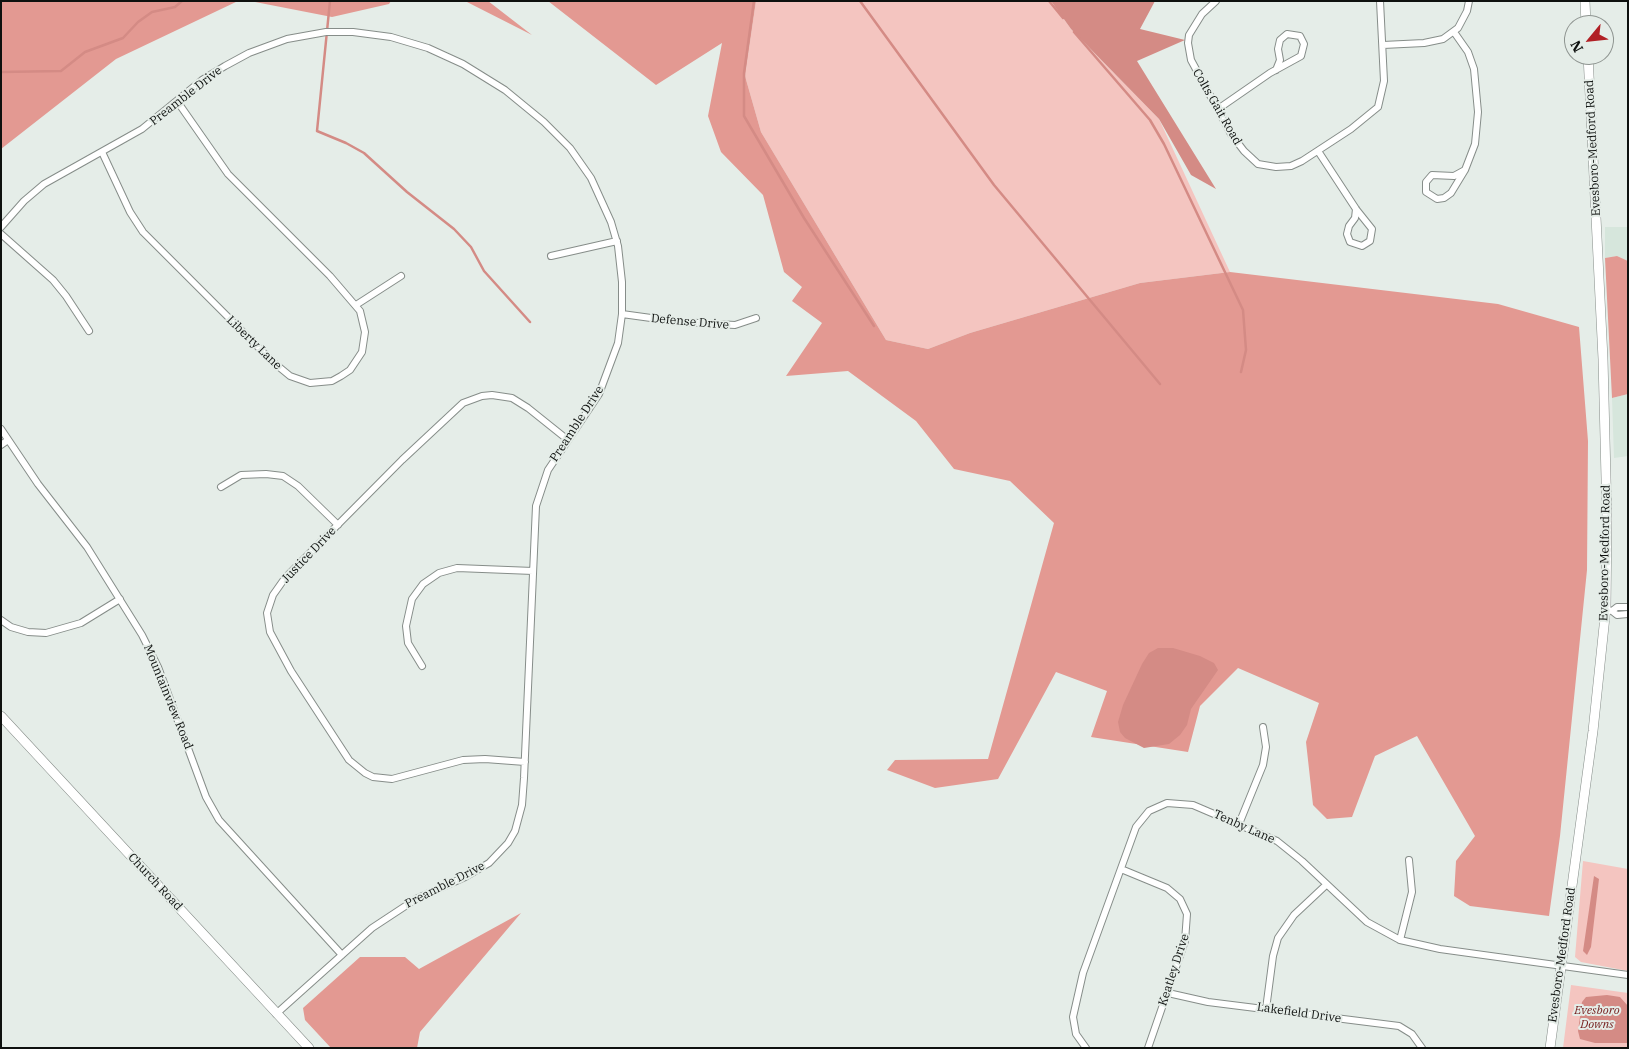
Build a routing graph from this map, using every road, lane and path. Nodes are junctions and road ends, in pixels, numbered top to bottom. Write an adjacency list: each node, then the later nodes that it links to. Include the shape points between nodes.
1 (1216, 1): 11 (street, Colts Gait Road, via 1197,20 1188,43 1191,60)
2 (1380, 1): 7 (street, Colts Gait Road)
3 (1469, 1): 6 (street, via 1463,20)
4 (1586, 1): 5 (street)
5 (1586, 15)
6 (1454, 32): 7 (street, via 1434,42); 14 (street, via 1472,60 1477,90 1477,134 1473,154)
7 (1383, 45): 12 (street, Colts Gait Road, via 1384,81 1378,106 1370,116)
8 (1588, 65): 34 (street, Evesboro-Medford Road, via 1603,367)
9 (1276, 70): 9 (street, via 1301,56 1305,48 1300,36 1287,34 1280,40 1280,60); 11 (street)
10 (177, 101): 13 (street, Preamble Drive, via 142,130); 18 (street, Preamble Drive, via 225,66 249,53 287,40 313,34 353,32 409,42 452,58 484,76 544,122 570,148 591,178); 21 (street, Liberty Lane, via 228,174)
11 (1218, 109): 12 (street, Colts Gait Road, via 1237,143 1258,164 1291,166)
12 (1318, 151): 15 (street)
13 (102, 152): 16 (street, Preamble Drive, via 44,184); 21 (street, Liberty Lane, via 143,232 290,376 321,383 350,370 362,352 364,342 364,321)
14 (1465, 170): 14 (street, via 1454,176 1432,175 1426,182 1426,192 1437,200 1444,198 1451,193)
15 (1356, 209): 15 (street, via 1373,233 1370,242 1362,246 1350,242 1347,234)
16 (1, 227)
17 (1, 234): 24 (street, via 53,280)
18 (617, 240): 19 (street); 22 (street, Preamble Drive, via 622,270)
19 (551, 256)
20 (400, 276): 21 (street)
21 (356, 305)
22 (622, 314): 23 (street, Defense Drive, via 735,326); 27 (street, Preamble Drive, via 618,343 605,382)
23 (756, 318)
24 (89, 331)
25 (1, 429): 26 (street, Mountainview Road)
26 (8, 440): 28 (street); 32 (street, Mountainview Road, via 87,547)
27 (568, 440): 30 (street, Justice Drive, via 512,398 492,395 472,399 446,418); 31 (street, Preamble Drive, via 548,470 538,494)
28 (1, 445)
29 (221, 486): 30 (street, via 241,474 283,476 298,486)
30 (338, 525): 40 (street, Justice Drive, via 278,586 267,613 270,632 279,651 349,760 373,777 392,779 463,760)
31 (533, 571): 37 (street, via 457,568 438,573 423,584 412,600 406,626 408,642); 40 (street, Preamble Drive)
32 (120, 600): 36 (street, via 81,623 46,633 20,630); 46 (street, Mountainview Road, via 158,667 206,797 219,820)
33 (1628, 607): 34 (street)
34 (1608, 610): 35 (street); 47 (street, Evesboro-Medford Road)
35 (1628, 614)
36 (1, 620)
37 (422, 666)
38 (1, 716): 51 (street, Church Road)
39 (1263, 727): 41 (street, via 1266,747 1263,765)
40 (525, 762): 46 (street, Preamble Drive, via 520,818 500,854 478,870 405,905)
41 (1238, 824): 43 (street, Tenby Lane, via 1185,803 1157,806 1136,827); 44 (street, Tenby Lane, via 1285,847)
42 (1409, 860): 45 (street, via 1412,892)
43 (1121, 869): 49 (street, Keatley Drive, via 1167,888 1184,906 1188,932); 52 (street, Tenby Lane, via 1074,1008 1073,1026)
44 (1326, 885): 45 (street, Tenby Lane, via 1367,922); 50 (street, via 1294,915 1278,938)
45 (1400, 940): 47 (street, Tenby Lane, via 1440,949)
46 (342, 955): 51 (street, Preamble Drive)
47 (1561, 964): 48 (street, Tenby Lane); 56 (street, Evesboro-Medford Road)
48 (1628, 975)
49 (1168, 993): 50 (street, Lakefield Drive); 54 (street, Keatley Drive)
50 (1266, 1009): 55 (street, Lakefield Drive, via 1398,1026 1412,1034)
51 (276, 1014): 53 (street, Church Road)
52 (1084, 1047)
53 (309, 1048)
54 (1148, 1048)
55 (1422, 1048)
56 (1550, 1048)

